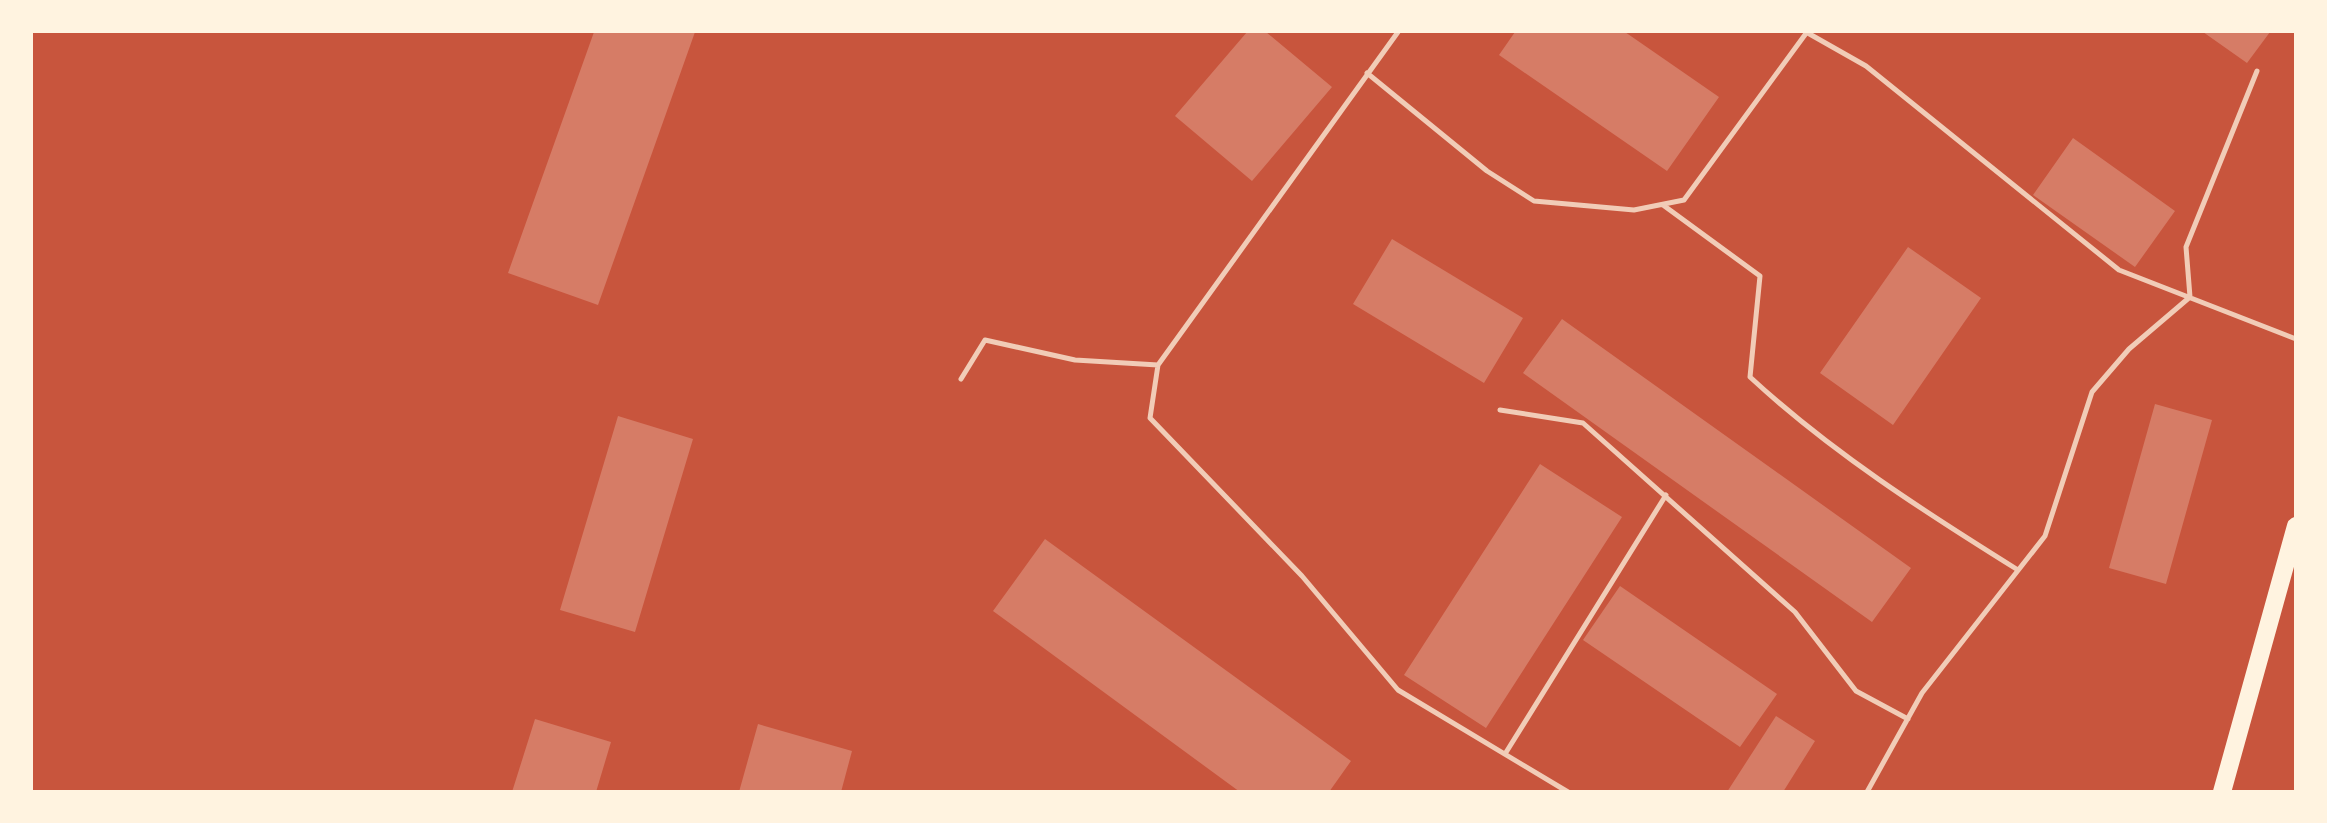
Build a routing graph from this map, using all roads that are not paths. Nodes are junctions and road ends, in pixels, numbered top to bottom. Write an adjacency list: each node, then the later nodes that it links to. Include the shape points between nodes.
1 (1398, 32): 4 (lane)
2 (1806, 32): 5 (lane, via 1684,200); 6 (lane, via 1866,66 2119,270)
3 (2257, 71): 6 (lane, via 2186,247)
4 (1367, 73): 5 (lane, via 1487,171 1534,201 1634,209); 8 (lane)
5 (1662, 204): 13 (lane, via 1760,276 1750,377 1791,415 1911,503)
6 (2190, 297): 7 (lane); 13 (lane, via 2129,349 2092,392 2045,536)
7 (2295, 339)
8 (1158, 365): 9 (lane, via 1075,360 985,340); 15 (lane, via 1150,418 1302,576 1398,690)
9 (961, 379)
10 (1500, 410): 11 (lane, via 1583,423)
11 (1666, 495): 14 (lane, via 1796,612 1856,691); 15 (lane)
12 (2295, 526): 18 (main road)
13 (2018, 570): 14 (lane, via 1922,694)
14 (1908, 719): 17 (lane)
15 (1505, 754): 16 (lane)
16 (1568, 792)
17 (1867, 792)
18 (2222, 792)

